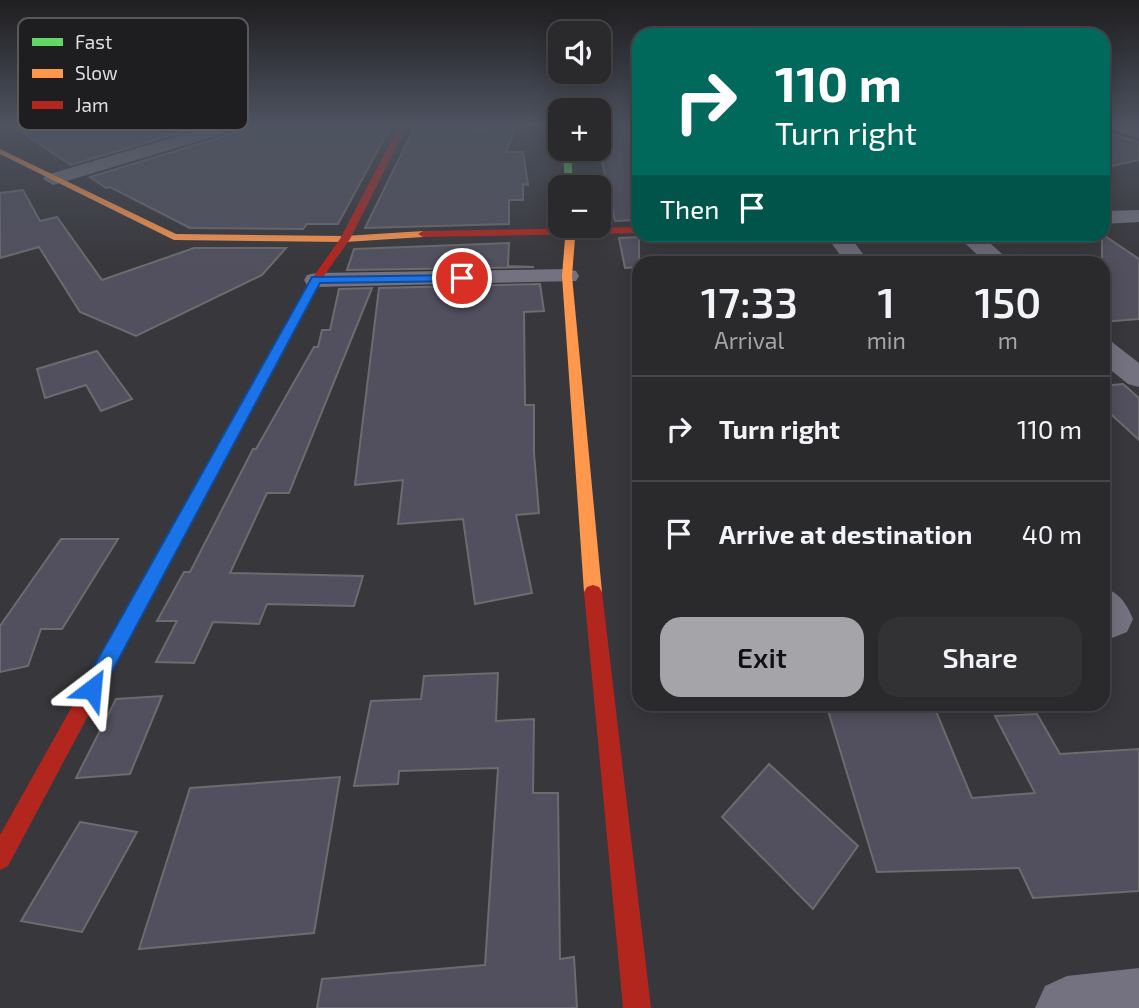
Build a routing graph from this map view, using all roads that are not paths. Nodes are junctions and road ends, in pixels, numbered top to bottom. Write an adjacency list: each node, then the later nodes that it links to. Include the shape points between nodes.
1 (38, 171): 4 (street)
2 (79, 171): 4 (street)
3 (380, 171): 11 (street)
4 (53, 179): 11 (street, via 174,237)
5 (1139, 216): 6 (street)
6 (1110, 218)
7 (548, 229): 11 (street)
8 (611, 229): 9 (street)
9 (632, 230)
10 (570, 238): 14 (street)
11 (345, 239): 15 (street)
12 (975, 242): 13 (street)
13 (992, 256)
14 (567, 276): 15 (street); 20 (street, via 597,644)
15 (316, 280): 18 (street)
16 (1110, 354): 17 (street)
17 (1139, 378)
18 (0, 858)
19 (1139, 999): 21 (street)
20 (637, 1008)
21 (1067, 1008)

